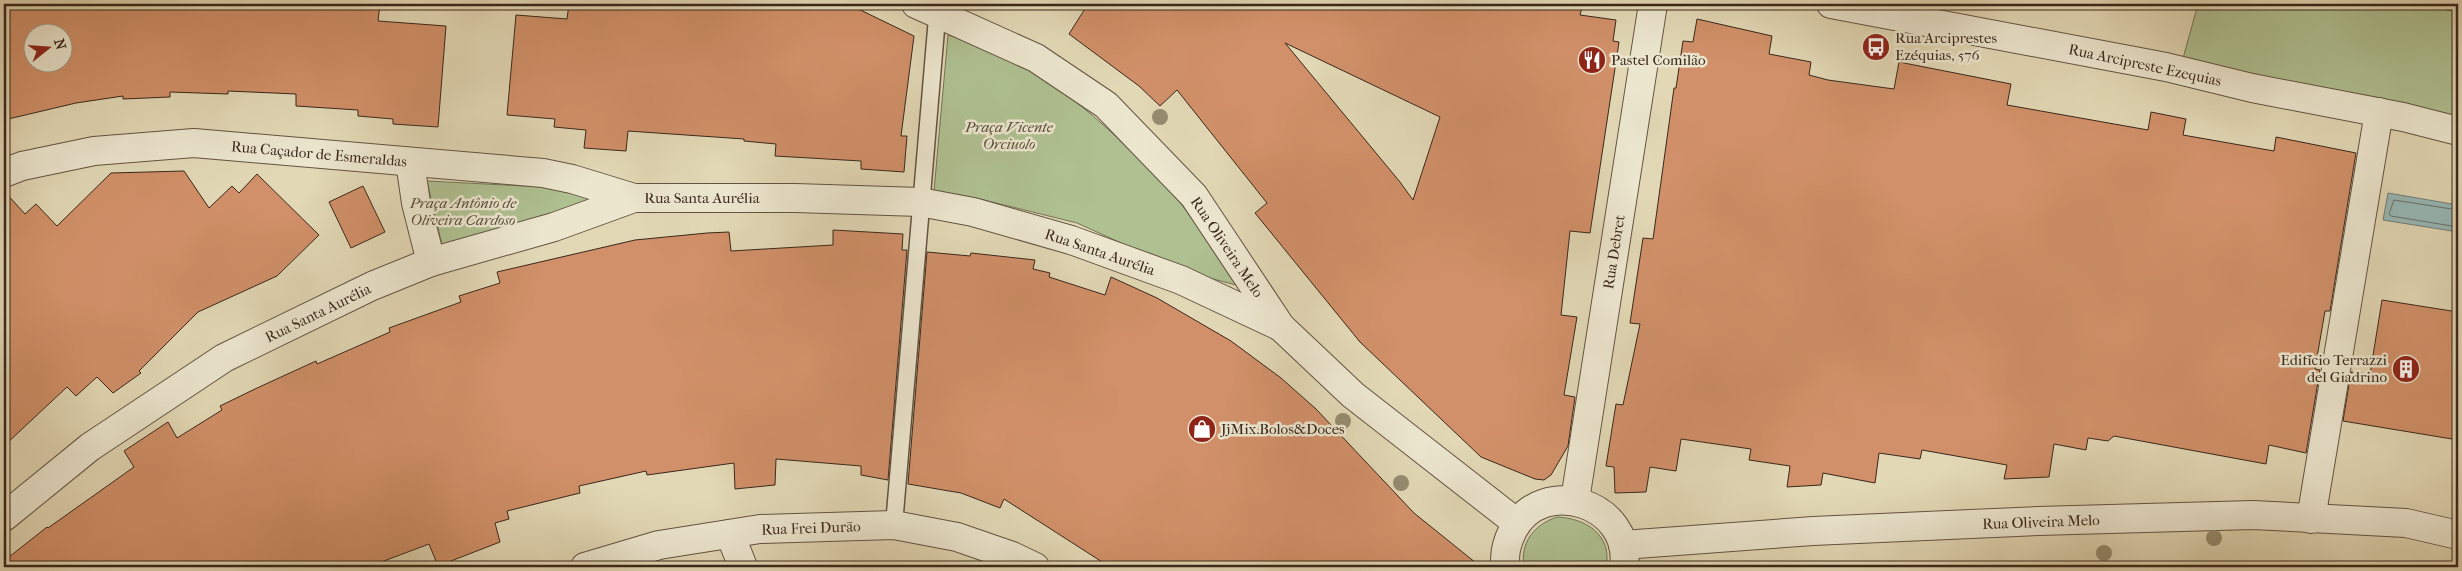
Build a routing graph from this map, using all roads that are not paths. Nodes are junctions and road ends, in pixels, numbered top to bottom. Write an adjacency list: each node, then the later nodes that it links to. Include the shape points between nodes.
1 (1653, 4): 12 (street, Rua Debret)
2 (1831, 4): 4 (street, Rua Arcipreste Ezequias, via 2166,67 2252,88)
3 (930, 8): 9 (lane); 11 (street, Rua Oliveira Melo, via 1036,58 1106,106 1194,196)
4 (2379, 112): 5 (street, Rua Arcipreste Ezequias); 14 (street)
5 (2458, 131)
6 (410, 162): 7 (street, Rua Caçador de Esmeraldas, via 194,143 94,151 22,166); 8 (street, Rua Caçador de Esmeraldas, via 543,173); 10 (street, via 416,203)
7 (4, 173)
8 (634, 198): 9 (street, Rua Santa Aurélia); 10 (street, Rua Santa Aurélia, via 554,228)
9 (920, 202): 11 (street, Rua Santa Aurélia, via 973,212 1071,240 1181,280); 16 (lane)
10 (431, 262): 13 (street, Rua Santa Aurélia, via 372,286 224,358 90,447)
11 (1280, 327): 15 (street, Rua Oliveira Melo, via 1353,395)
12 (1575, 500): 15 (street, via 1542,503); 19 (street, via 1591,505 1605,515 1616,529)
13 (4, 517)
14 (2311, 519): 18 (street, Rua Oliveira Melo, via 2406,523); 19 (street, Rua Oliveira Melo, via 2252,515 1813,531)
15 (1517, 523): 23 (street, via 1508,541 1504,560)
16 (894, 524): 17 (street, Rua Frei Durão, via 760,529); 22 (street, Rua Frei Durão, via 957,537)
17 (730, 534): 20 (street, Rua Frei Durão, via 659,545); 21 (street)
18 (2458, 535)
19 (1623, 556)
20 (585, 567)
21 (743, 567)
22 (1035, 567)
23 (1506, 567)

